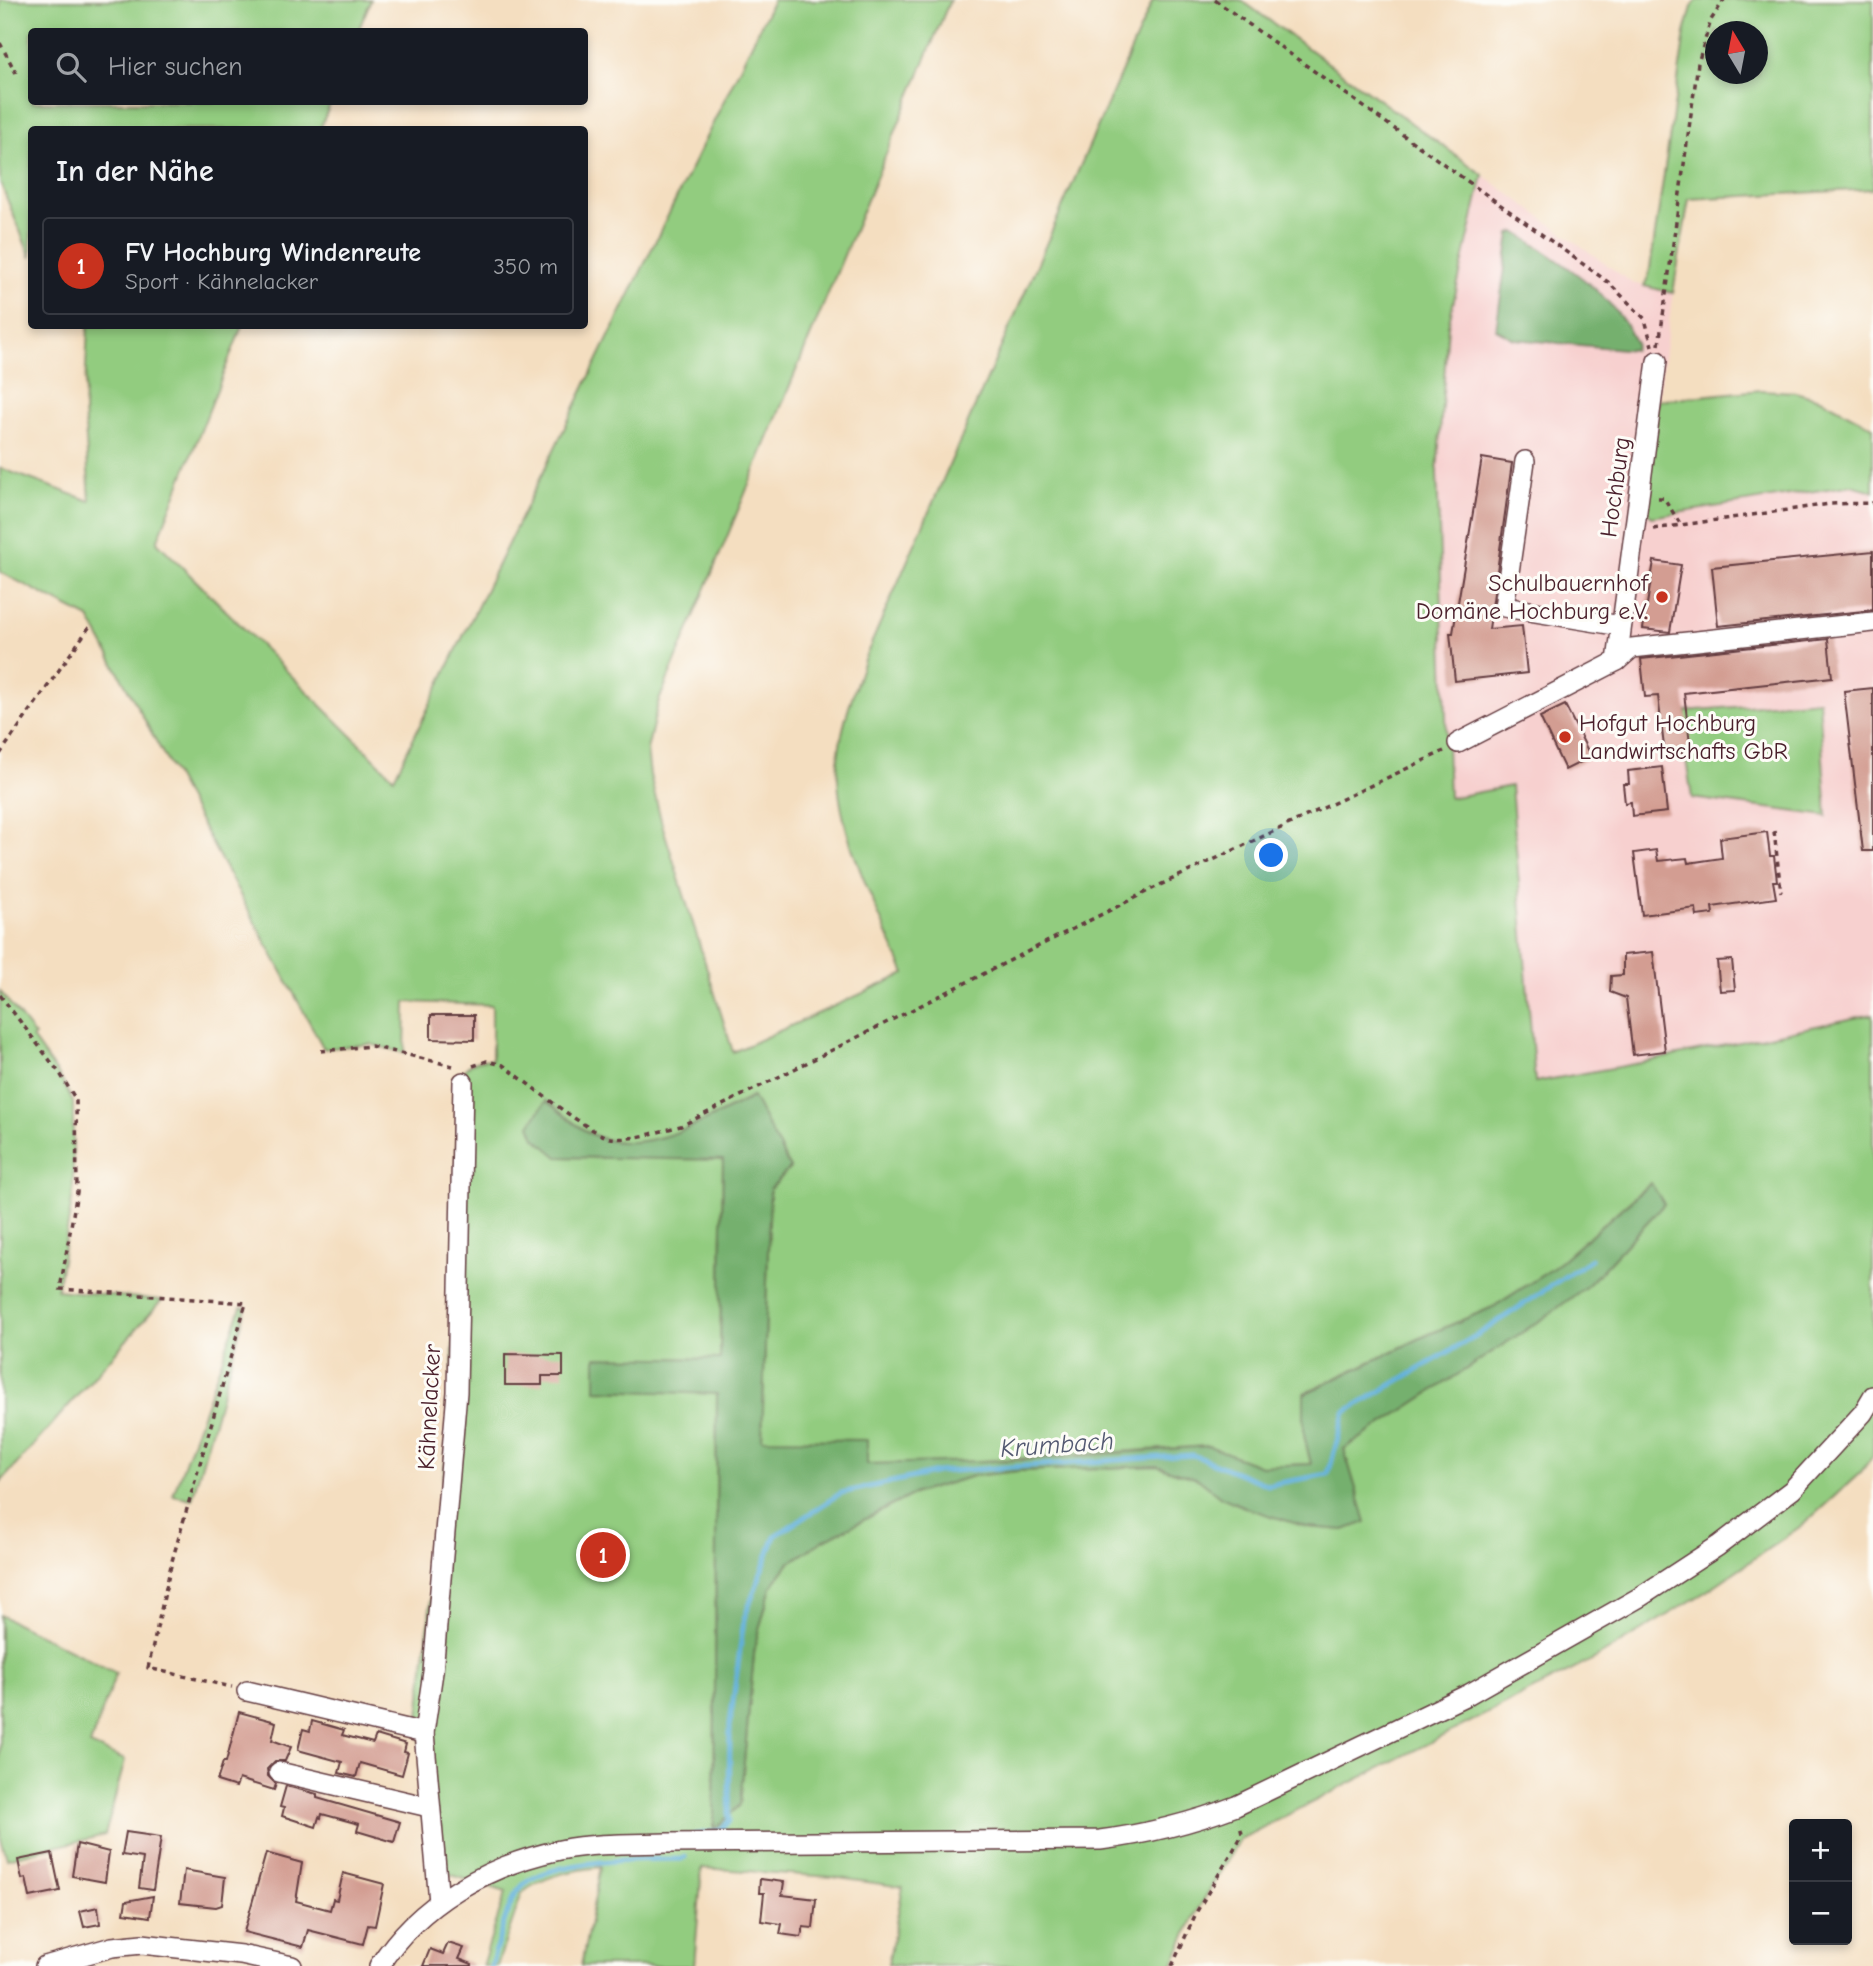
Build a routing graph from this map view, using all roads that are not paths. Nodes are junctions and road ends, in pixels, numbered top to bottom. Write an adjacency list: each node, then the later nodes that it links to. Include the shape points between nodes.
1 (1657, 361): 4 (street, Hochburg)
2 (1525, 461): 4 (street, via 1504,607)
3 (1873, 622): 5 (street, via 1632,648)
4 (1621, 626): 5 (street, Hochburg)
5 (1617, 661): 6 (street)
6 (1458, 743)
7 (464, 1076): 10 (street, Kähnelacker, via 457,1392)
8 (1873, 1396): 13 (street, via 1863,1413 1792,1490 1640,1597 1469,1694 1236,1806 1170,1828 1100,1840 602,1845 562,1850 494,1870)
9 (247, 1691): 10 (street)
10 (424, 1733): 12 (street, Kähnelacker)
11 (279, 1772): 12 (street)
12 (429, 1807): 13 (street, Kähnelacker)
13 (439, 1902): 16 (street, via 405,1933)
14 (45, 1966): 15 (street, via 112,1947 142,1944)
15 (292, 1966)
16 (379, 1966)

